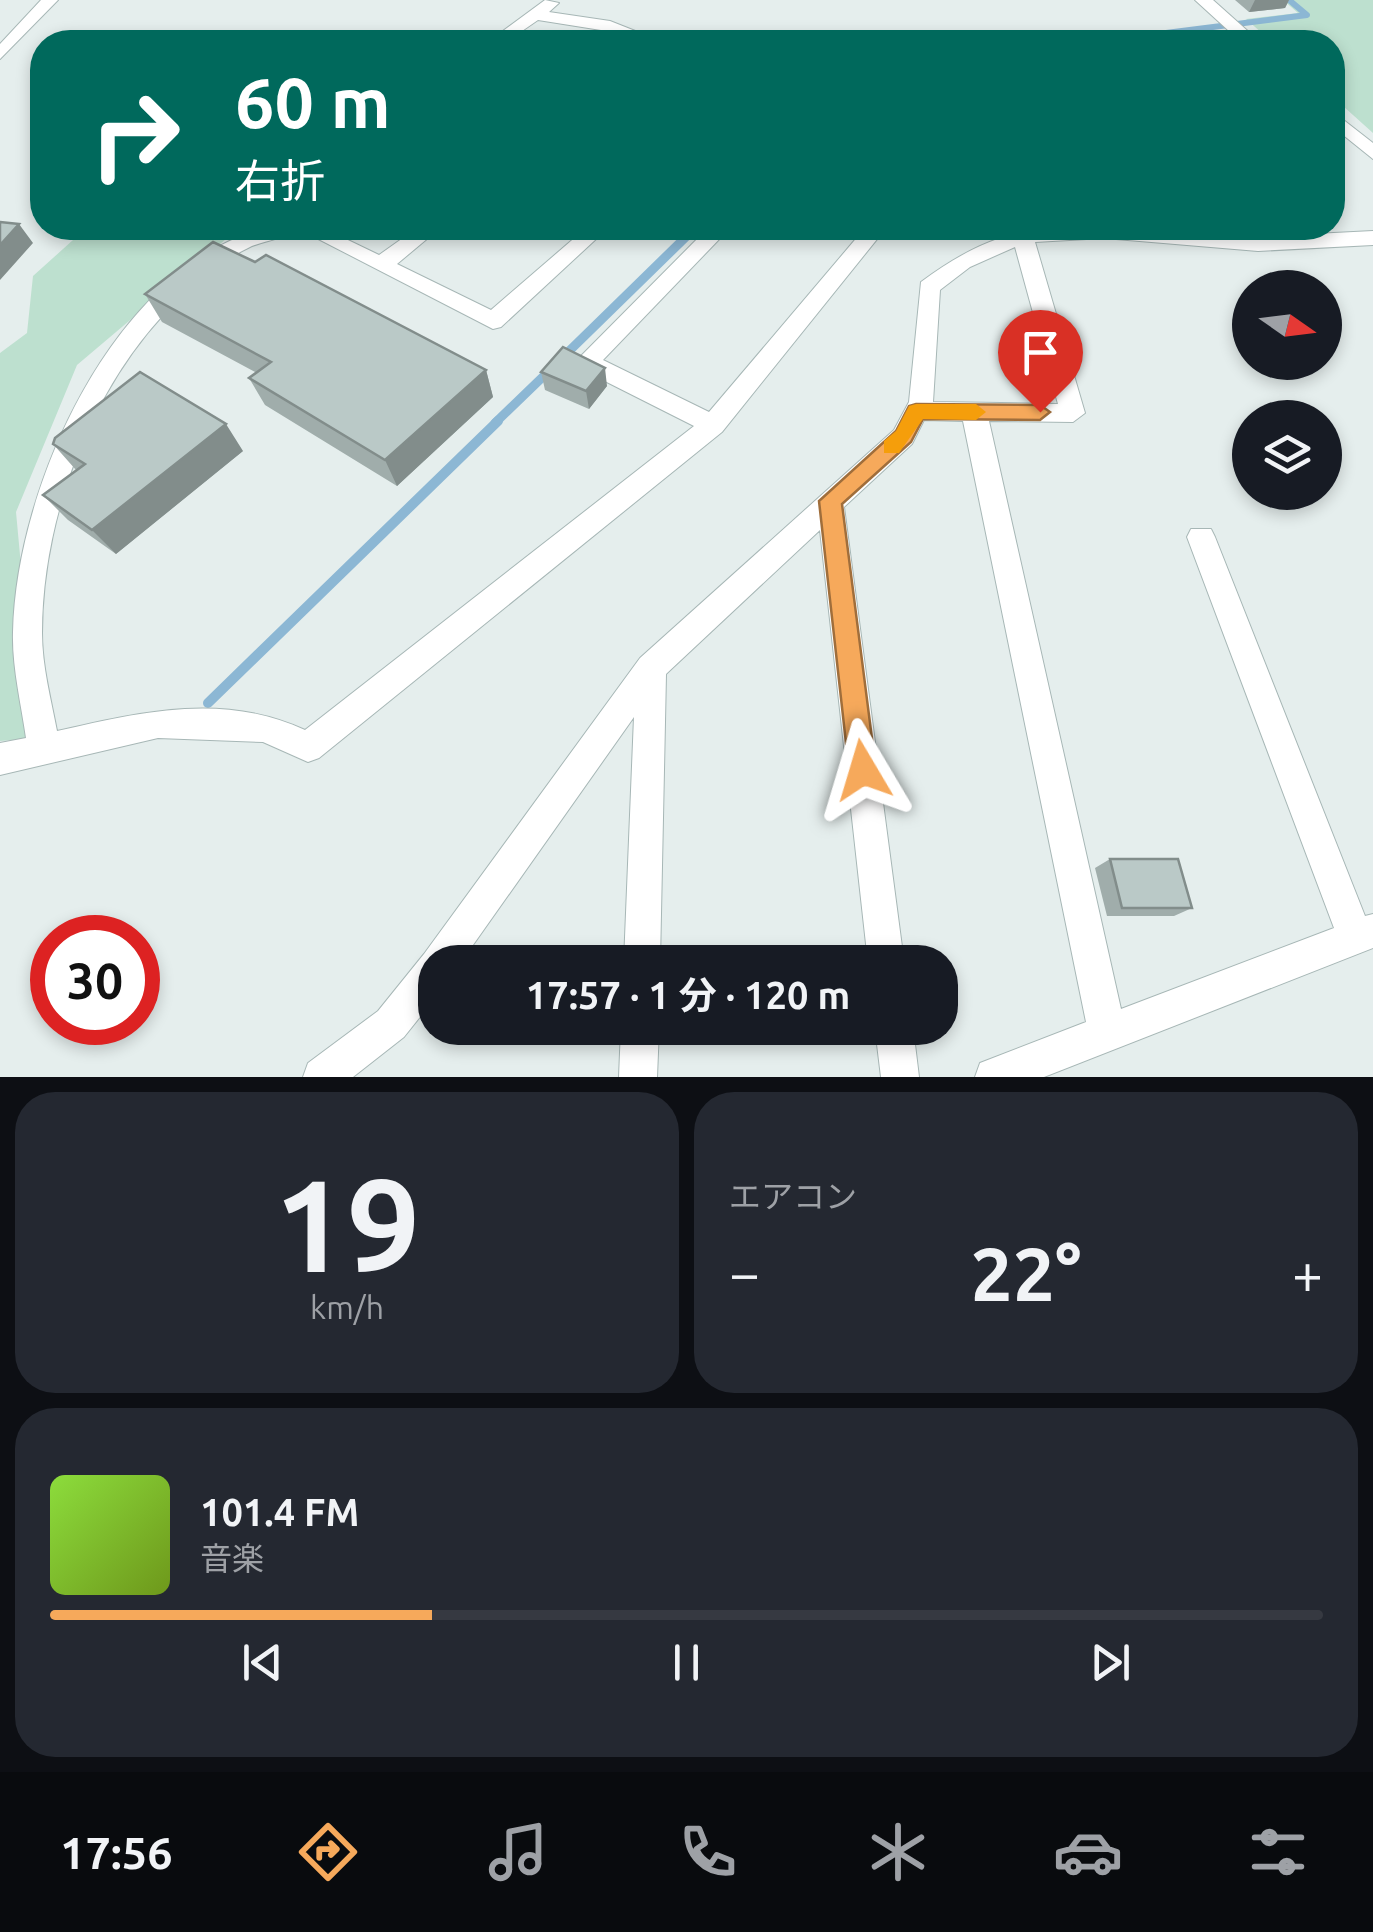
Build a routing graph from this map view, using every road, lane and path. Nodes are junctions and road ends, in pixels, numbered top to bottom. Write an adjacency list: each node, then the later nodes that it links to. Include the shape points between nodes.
1 (50, 0): 8 (street)
2 (557, 0): 4 (street)
3 (1203, 0): 7 (street)
4 (537, 16): 5 (street); 6 (street)
5 (509, 30)
6 (619, 30)
7 (1237, 30)
8 (0, 54)
9 (1345, 128): 10 (street)
10 (1373, 153)
11 (1345, 236): 12 (street)
12 (1373, 238)
13 (250, 240): 30 (street, via 200,270 154,312 87,405 46,506 27,622)
14 (332, 240): 23 (street)
15 (414, 240): 23 (street)
16 (585, 240): 23 (street, via 494,321)
17 (708, 240): 26 (street, via 587,362)
18 (866, 240): 26 (street)
19 (1018, 240): 24 (street, via 956,262 928,287)
20 (1041, 240): 25 (street, via 1073,413)
21 (1212, 240): 22 (street)
22 (1244, 240)
23 (382, 264)
24 (916, 411): 25 (street); 27 (street, via 903,436)
25 (974, 412): 37 (street)
26 (713, 425): 30 (street, via 308,747 265,726 158,723)
27 (830, 501): 29 (street); 35 (street)
28 (1201, 537): 32 (street)
29 (651, 668): 33 (street); 34 (street)
30 (44, 748): 31 (street)
31 (0, 759)
32 (1364, 933): 37 (street)
33 (451, 945)
34 (643, 945)
35 (884, 945)
36 (418, 989): 40 (street, via 391,1024)
37 (1107, 1032): 43 (street)
38 (639, 1045): 41 (street)
39 (896, 1045): 42 (street)
40 (322, 1077)
41 (638, 1077)
42 (900, 1077)
43 (994, 1077)

